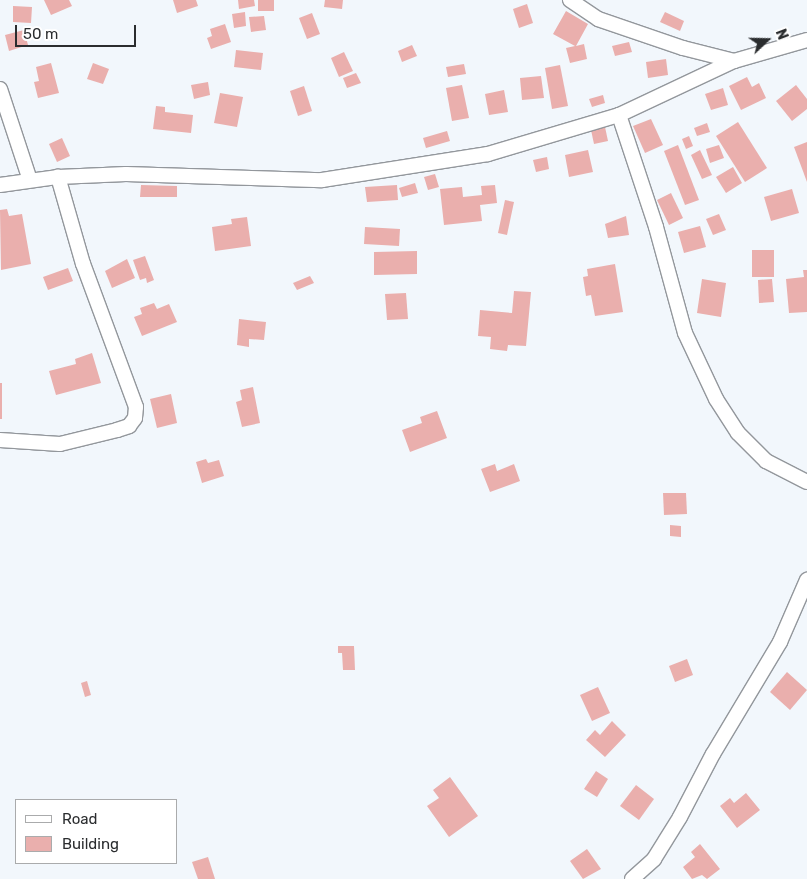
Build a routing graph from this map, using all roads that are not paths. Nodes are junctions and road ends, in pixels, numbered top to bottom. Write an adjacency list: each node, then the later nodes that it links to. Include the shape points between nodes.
1 (570, 0): 3 (street, via 598,19 683,48)
2 (807, 40): 3 (street)
3 (734, 61): 5 (street)
4 (0, 89): 7 (street)
5 (619, 115): 6 (street, via 488,154 322,180 126,174); 10 (street, via 656,227 685,334 716,399 738,433 766,461)
6 (58, 178): 7 (street); 9 (street, via 82,264 132,394 135,418 129,426 60,444)
7 (30, 180): 8 (street)
8 (0, 186)
9 (0, 440)
10 (807, 482)
11 (807, 580): 12 (street, via 780,642 713,754 680,817 654,860)
12 (632, 879)

